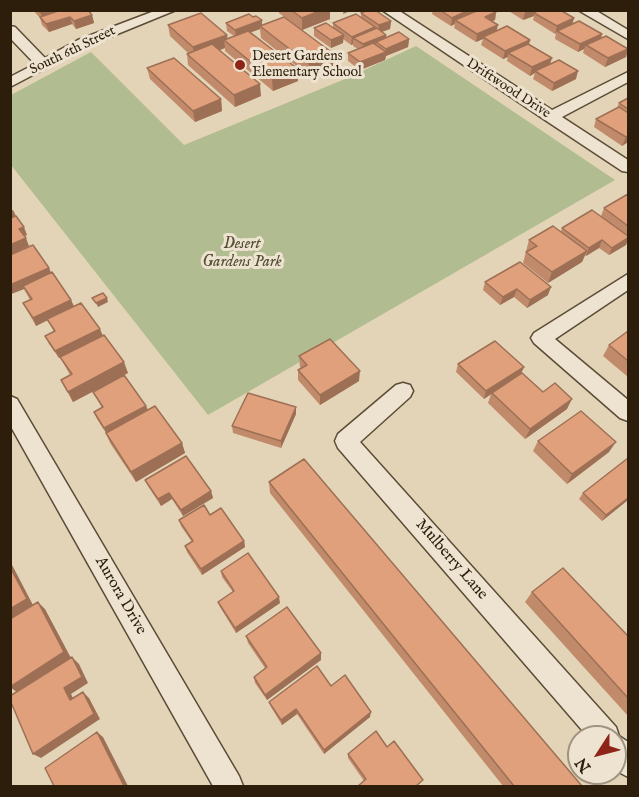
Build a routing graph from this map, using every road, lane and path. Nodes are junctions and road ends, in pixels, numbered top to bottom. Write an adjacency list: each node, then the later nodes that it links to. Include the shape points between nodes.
1 (171, 10): 6 (street, South 6th Street, via 105,33)
2 (388, 10): 9 (street, Driftwood Drive)
3 (584, 10): 5 (street)
4 (10, 30): 6 (street)
5 (628, 35)
6 (43, 64): 8 (street, South 6th Street)
7 (628, 76): 9 (street)
8 (10, 83)
9 (550, 117): 10 (street, Driftwood Drive)
10 (628, 167)
11 (628, 281): 14 (street, via 541,338)
12 (403, 391): 15 (street, Mulberry Lane, via 346,441)
13 (10, 405): 16 (street, Aurora Drive)
14 (628, 412)
15 (595, 725)
16 (229, 786)

